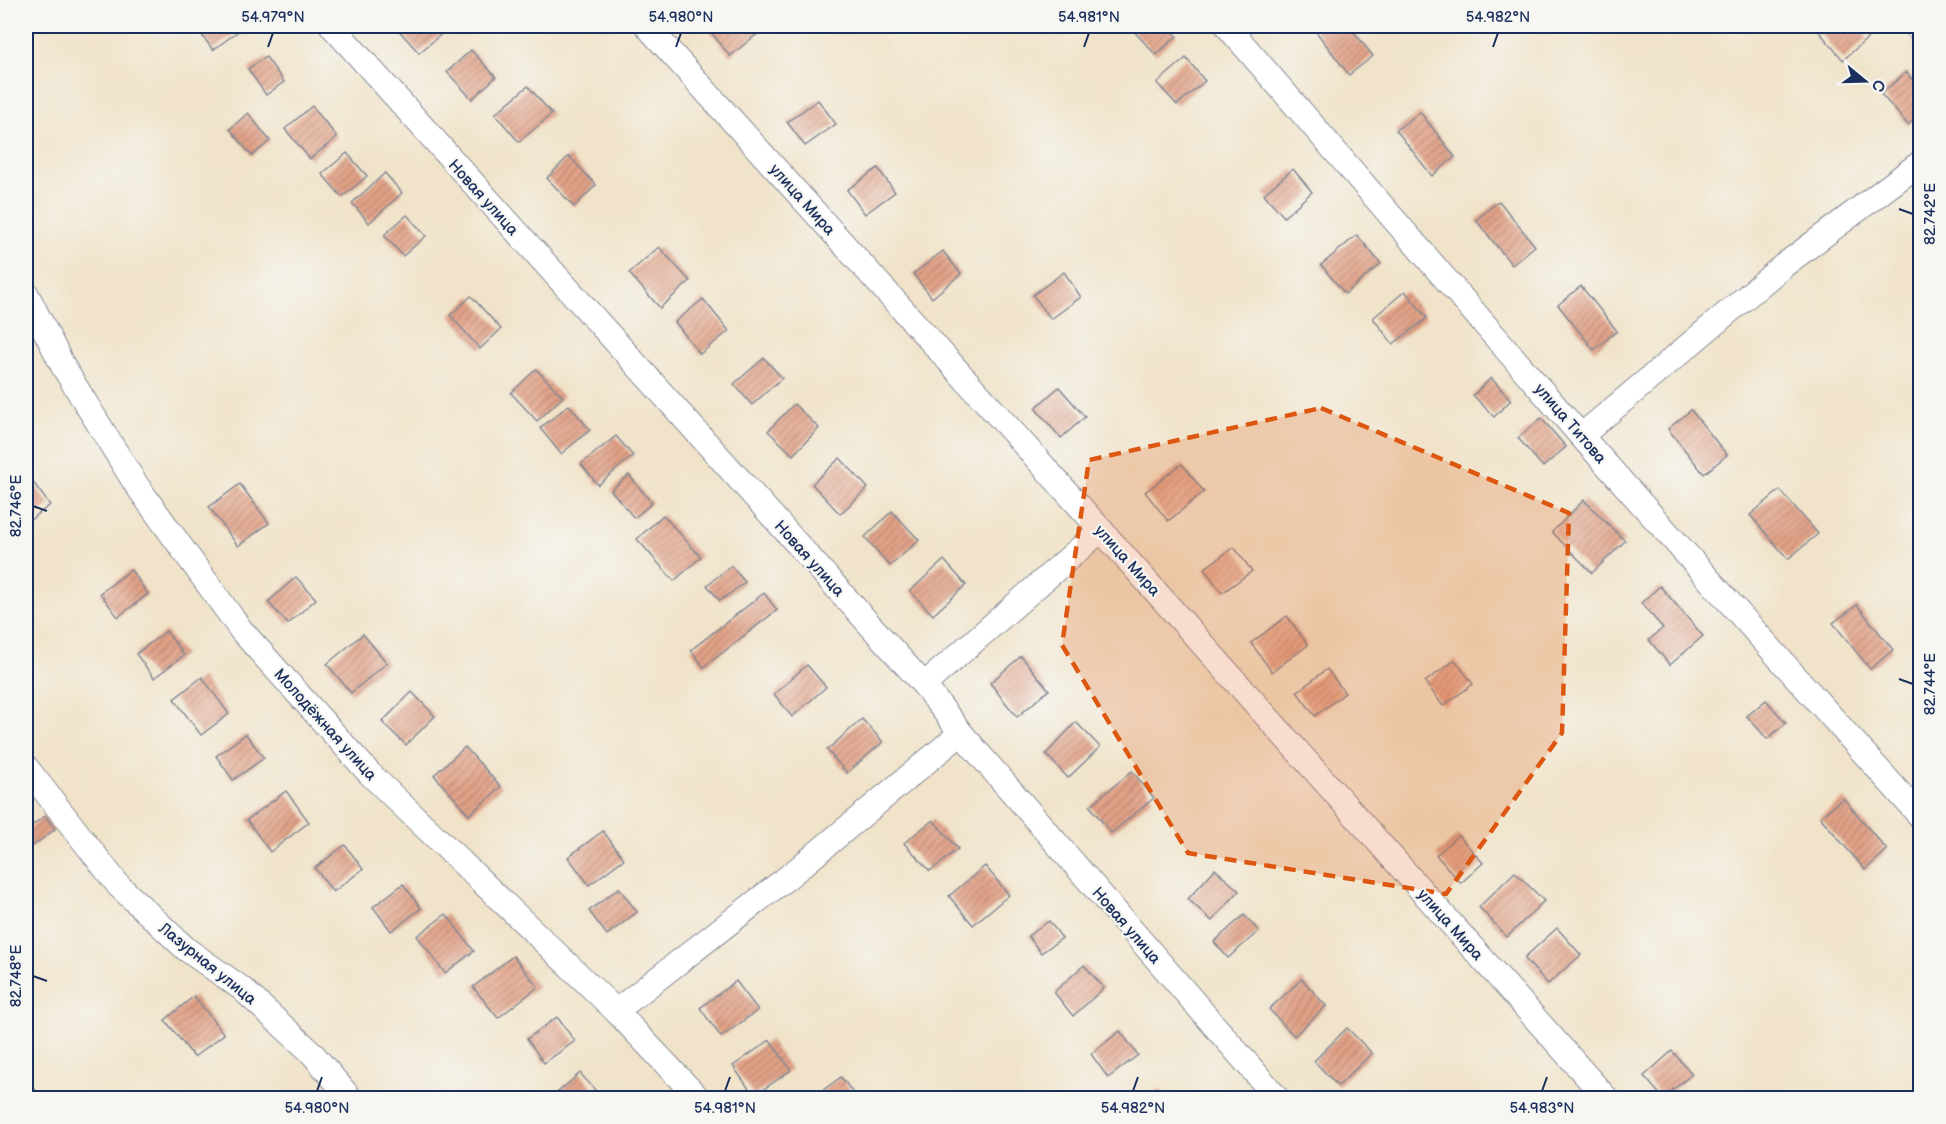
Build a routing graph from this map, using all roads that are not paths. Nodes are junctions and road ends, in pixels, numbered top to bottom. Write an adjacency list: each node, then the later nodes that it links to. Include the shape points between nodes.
1 (332, 26): 10 (street, Новая улица)
2 (647, 26): 9 (street, улица Мира)
3 (1227, 26): 8 (street, улица Титова)
4 (1916, 26): 5 (street)
5 (1920, 31)
6 (1920, 163): 8 (street, via 1783,266)
7 (26, 292): 14 (street, Молодёжная улица, via 64,368 135,483 242,630 369,773)
8 (1581, 436): 13 (street, улица Титова)
9 (1101, 530): 10 (street); 18 (street, улица Мира)
10 (924, 685): 11 (street, Новая улица)
11 (961, 733): 14 (street, via 793,873); 17 (street, Новая улица)
12 (26, 767): 15 (street, Лазурная улица, via 119,886 186,949 241,988 311,1052)
13 (1920, 816)
14 (616, 1011): 16 (street, Молодёжная улица)
15 (350, 1098)
16 (698, 1098)
17 (1277, 1098)
18 (1606, 1098)

